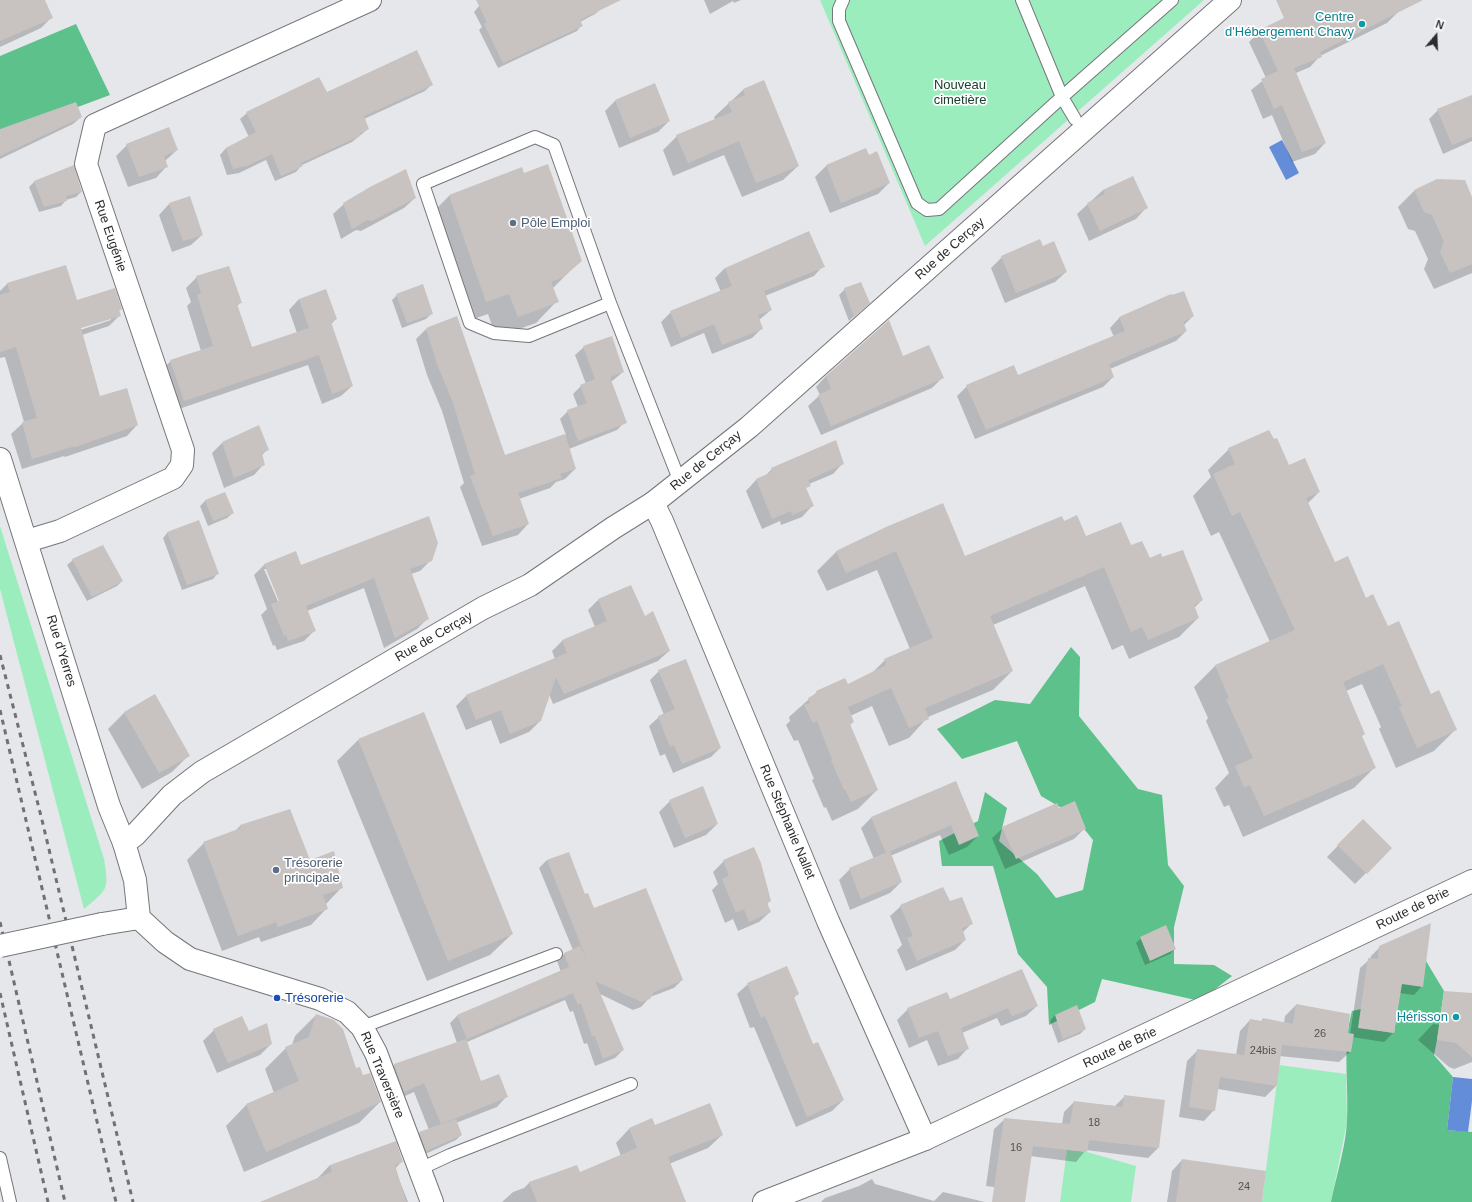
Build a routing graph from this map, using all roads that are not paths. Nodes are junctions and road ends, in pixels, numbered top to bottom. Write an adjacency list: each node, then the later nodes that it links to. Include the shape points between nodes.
1 (370, 0): 12 (street, Rue Eugénie, via 95,126 86,164 183,450 182,465 173,478 60,531)
2 (842, 0): 6 (lane, via 839,21 917,203 927,210 939,209)
3 (1022, 0): 6 (lane)
4 (1172, 0): 6 (lane)
5 (1230, 0): 10 (street, Rue de Cerçay, via 771,408)
6 (1062, 97): 7 (lane)
7 (1075, 119)
8 (610, 303): 8 (lane, via 529,336 494,333 470,323 423,184 535,137 554,145); 10 (lane)
9 (0, 459): 12 (street, Rue d'Yerres)
10 (680, 482): 11 (street, Rue de Cerçay)
11 (653, 503): 13 (street, Rue de Cerçay, via 530,585 483,608 202,772 172,795); 20 (street, Rue Stéphanie Nallet, via 828,921)
12 (27, 541): 13 (street, Rue d'Yerres, via 109,806)
13 (124, 843): 15 (street, Rue d'Yerres, via 135,880)
14 (1472, 881): 20 (street, Route de Brie)
15 (139, 918): 16 (street, bridge); 18 (street, Rue Traversière, via 190,959 320,999 347,1012)
16 (0, 946)
17 (556, 954): 18 (lane)
18 (362, 1027): 22 (street, Rue Traversière, via 376,1053)
19 (631, 1084): 22 (lane)
20 (925, 1139): 25 (street, Route de Brie)
21 (0, 1158): 23 (lane)
22 (420, 1169): 24 (street, Rue Traversière)
23 (10, 1202)
24 (432, 1202)
25 (764, 1202)

